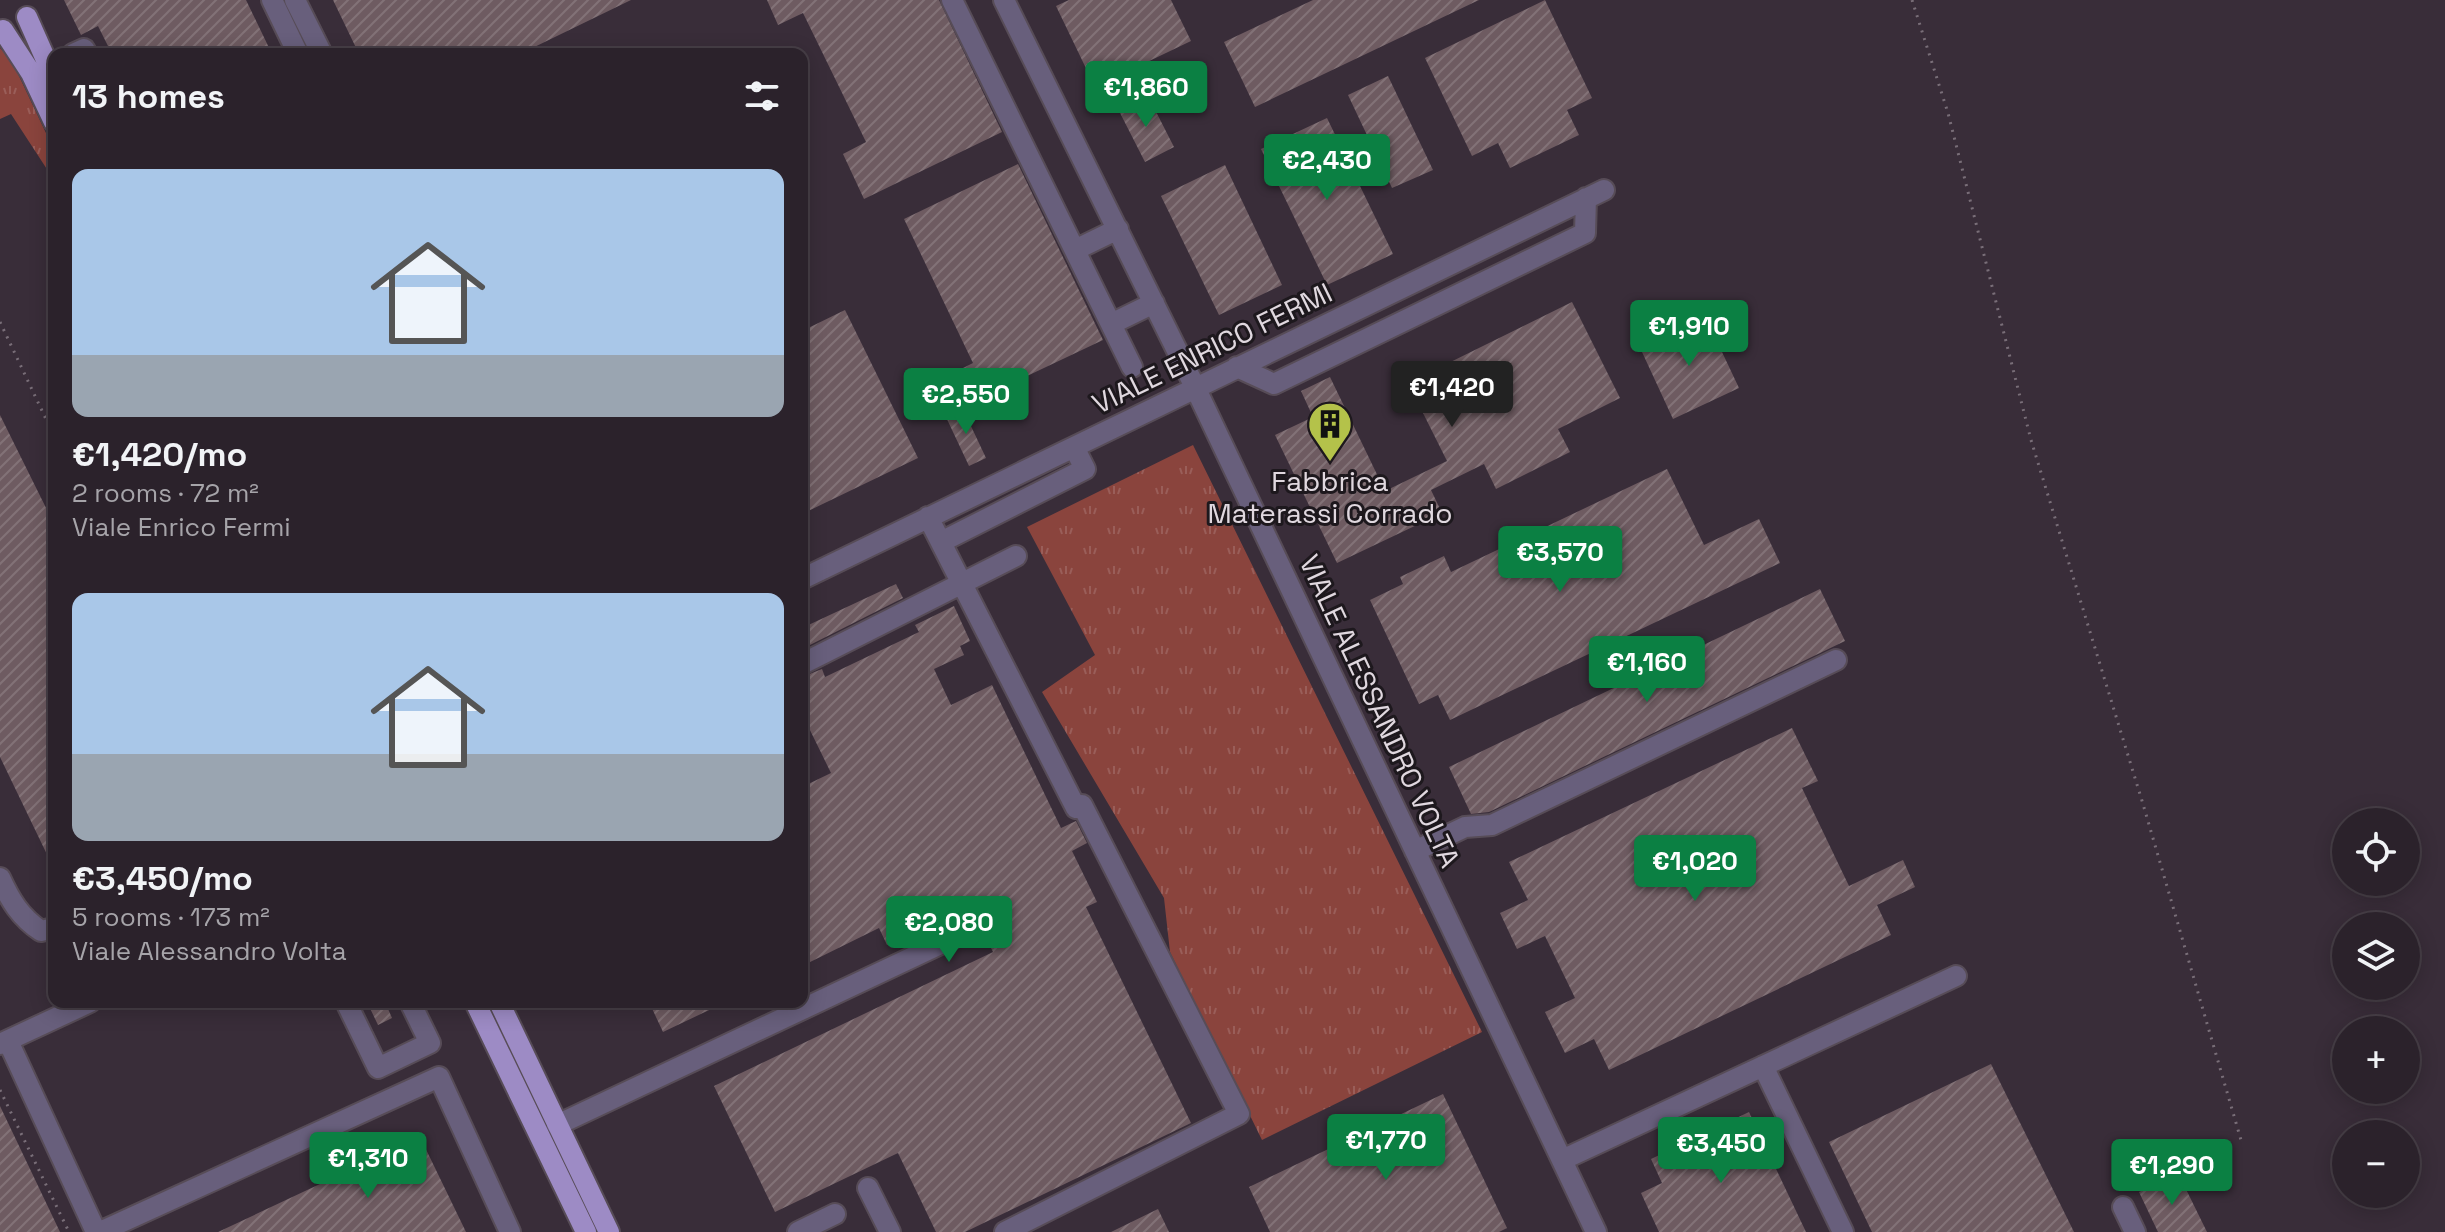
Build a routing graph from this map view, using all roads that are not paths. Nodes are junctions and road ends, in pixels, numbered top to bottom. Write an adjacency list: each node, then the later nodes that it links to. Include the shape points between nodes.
1 (272, 0): 7 (street)
2 (295, 0): 8 (street)
3 (952, 0): 12 (street)
4 (1004, 0): 11 (street, VIALE ALESSANDRO VOLTA)
5 (32, 8): 6 (main road, via 17,25); 9 (main road)
6 (2, 30): 10 (main road)
7 (295, 48)
8 (319, 48)
9 (48, 57)
10 (48, 109)
11 (1118, 229): 12 (street); 13 (street, VIALE ALESSANDRO VOLTA)
12 (1075, 250): 14 (street)
13 (1154, 303): 14 (street); 17 (street, VIALE ALESSANDRO VOLTA)
14 (1111, 324): 15 (street)
15 (1132, 367)
16 (1237, 367): 16 (street, VIALE ENRICO FERMI, via 1595,194 1585,233 1274,384); 17 (street, VIALE ENRICO FERMI)
17 (1195, 387): 18 (street, VIALE ENRICO FERMI); 26 (street, VIALE ALESSANDRO VOLTA)
18 (1074, 447): 19 (street, VIALE ENRICO FERMI); 20 (street, via 1085,469)
19 (928, 517): 20 (street); 22 (street, VIALE ENRICO FERMI)
20 (941, 542): 23 (street)
21 (1016, 556): 23 (street)
22 (808, 576)
23 (962, 583): 25 (street); 51 (street, via 1239,1114)
24 (1836, 660): 26 (street, via 1492,825 1465,827)
25 (808, 661)
26 (1415, 851): 41 (street, VIALE ALESSANDRO VOLTA)
27 (0, 878): 28 (street, via 26,921 41,931)
28 (48, 929)
29 (968, 931): 31 (street)
30 (1956, 976): 39 (street)
31 (808, 1007)
32 (77, 1008): 38 (street)
33 (349, 1008): 34 (street, via 378,1068 430,1043)
34 (413, 1008)
35 (478, 1008): 47 (main road)
36 (502, 1008): 40 (main road)
37 (805, 1008): 40 (street)
38 (4, 1042): 45 (street)
39 (1763, 1066): 41 (street); 53 (street)
40 (557, 1125): 48 (main road)
41 (1562, 1160): 52 (street, VIALE ALESSANDRO VOLTA)
42 (868, 1188): 50 (street)
43 (2123, 1207): 54 (street)
44 (835, 1214): 49 (street)
45 (98, 1232): 46 (street, via 439,1077)
46 (510, 1232)
47 (586, 1232)
48 (609, 1232)
49 (798, 1232)
50 (890, 1232)
51 (1005, 1232)
52 (1596, 1232)
53 (1843, 1232)
54 (2135, 1232)

